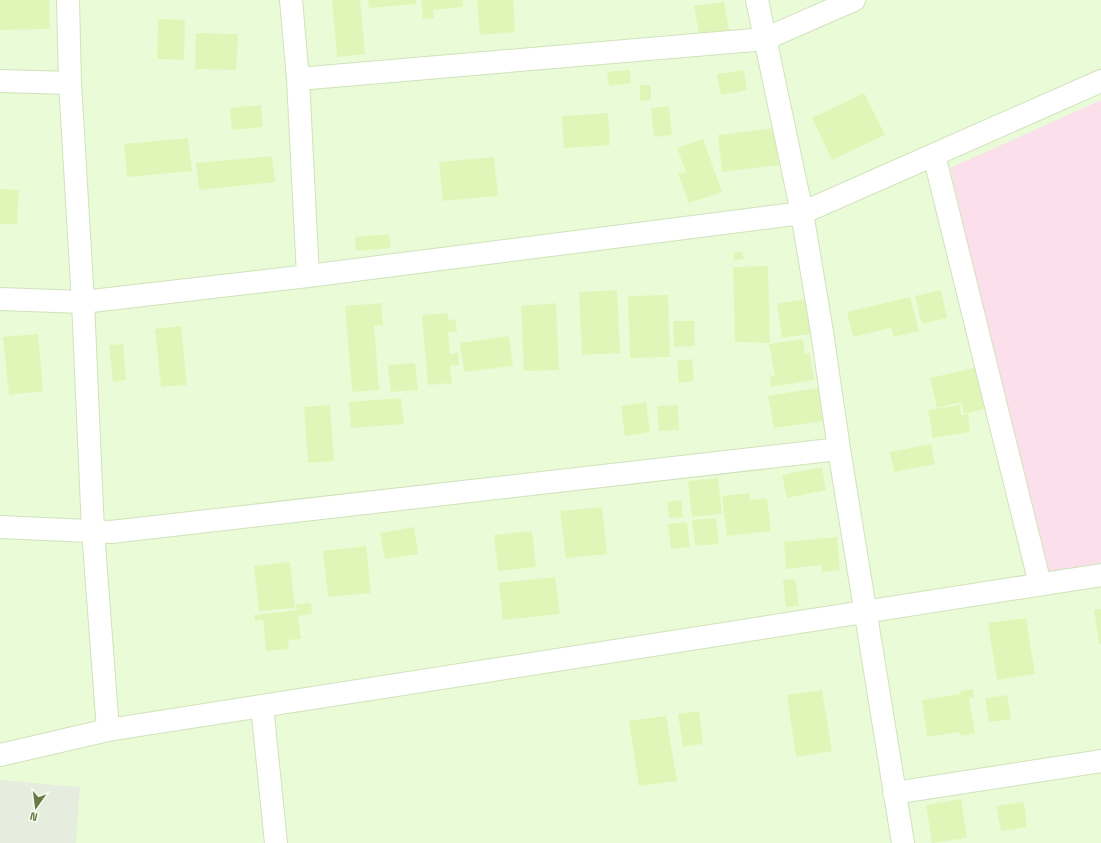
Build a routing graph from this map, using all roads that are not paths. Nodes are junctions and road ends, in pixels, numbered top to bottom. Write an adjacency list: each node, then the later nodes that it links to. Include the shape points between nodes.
1 (68, 0): 9 (street)
2 (291, 0): 6 (street)
3 (757, 0): 5 (street)
4 (854, 0): 5 (street)
5 (765, 39): 6 (street); 11 (street)
6 (298, 79): 12 (street)
7 (0, 81): 9 (street)
8 (1101, 81): 10 (street)
9 (70, 83): 14 (street)
10 (934, 155): 11 (street); 19 (street)
11 (802, 213): 12 (street); 15 (street)
12 (308, 276): 14 (street)
13 (0, 299): 14 (street)
14 (83, 302): 17 (street)
15 (840, 449): 17 (street, via 111,532); 20 (street)
16 (0, 527): 17 (street)
17 (93, 531): 22 (street)
18 (1101, 575): 19 (street)
19 (1040, 584): 20 (street)
20 (866, 612): 21 (street); 25 (street)
21 (262, 706): 22 (street); 26 (street)
22 (108, 730): 23 (street)
23 (0, 755)
24 (1101, 761): 25 (street)
25 (894, 793): 27 (street)
26 (276, 843)
27 (902, 843)

